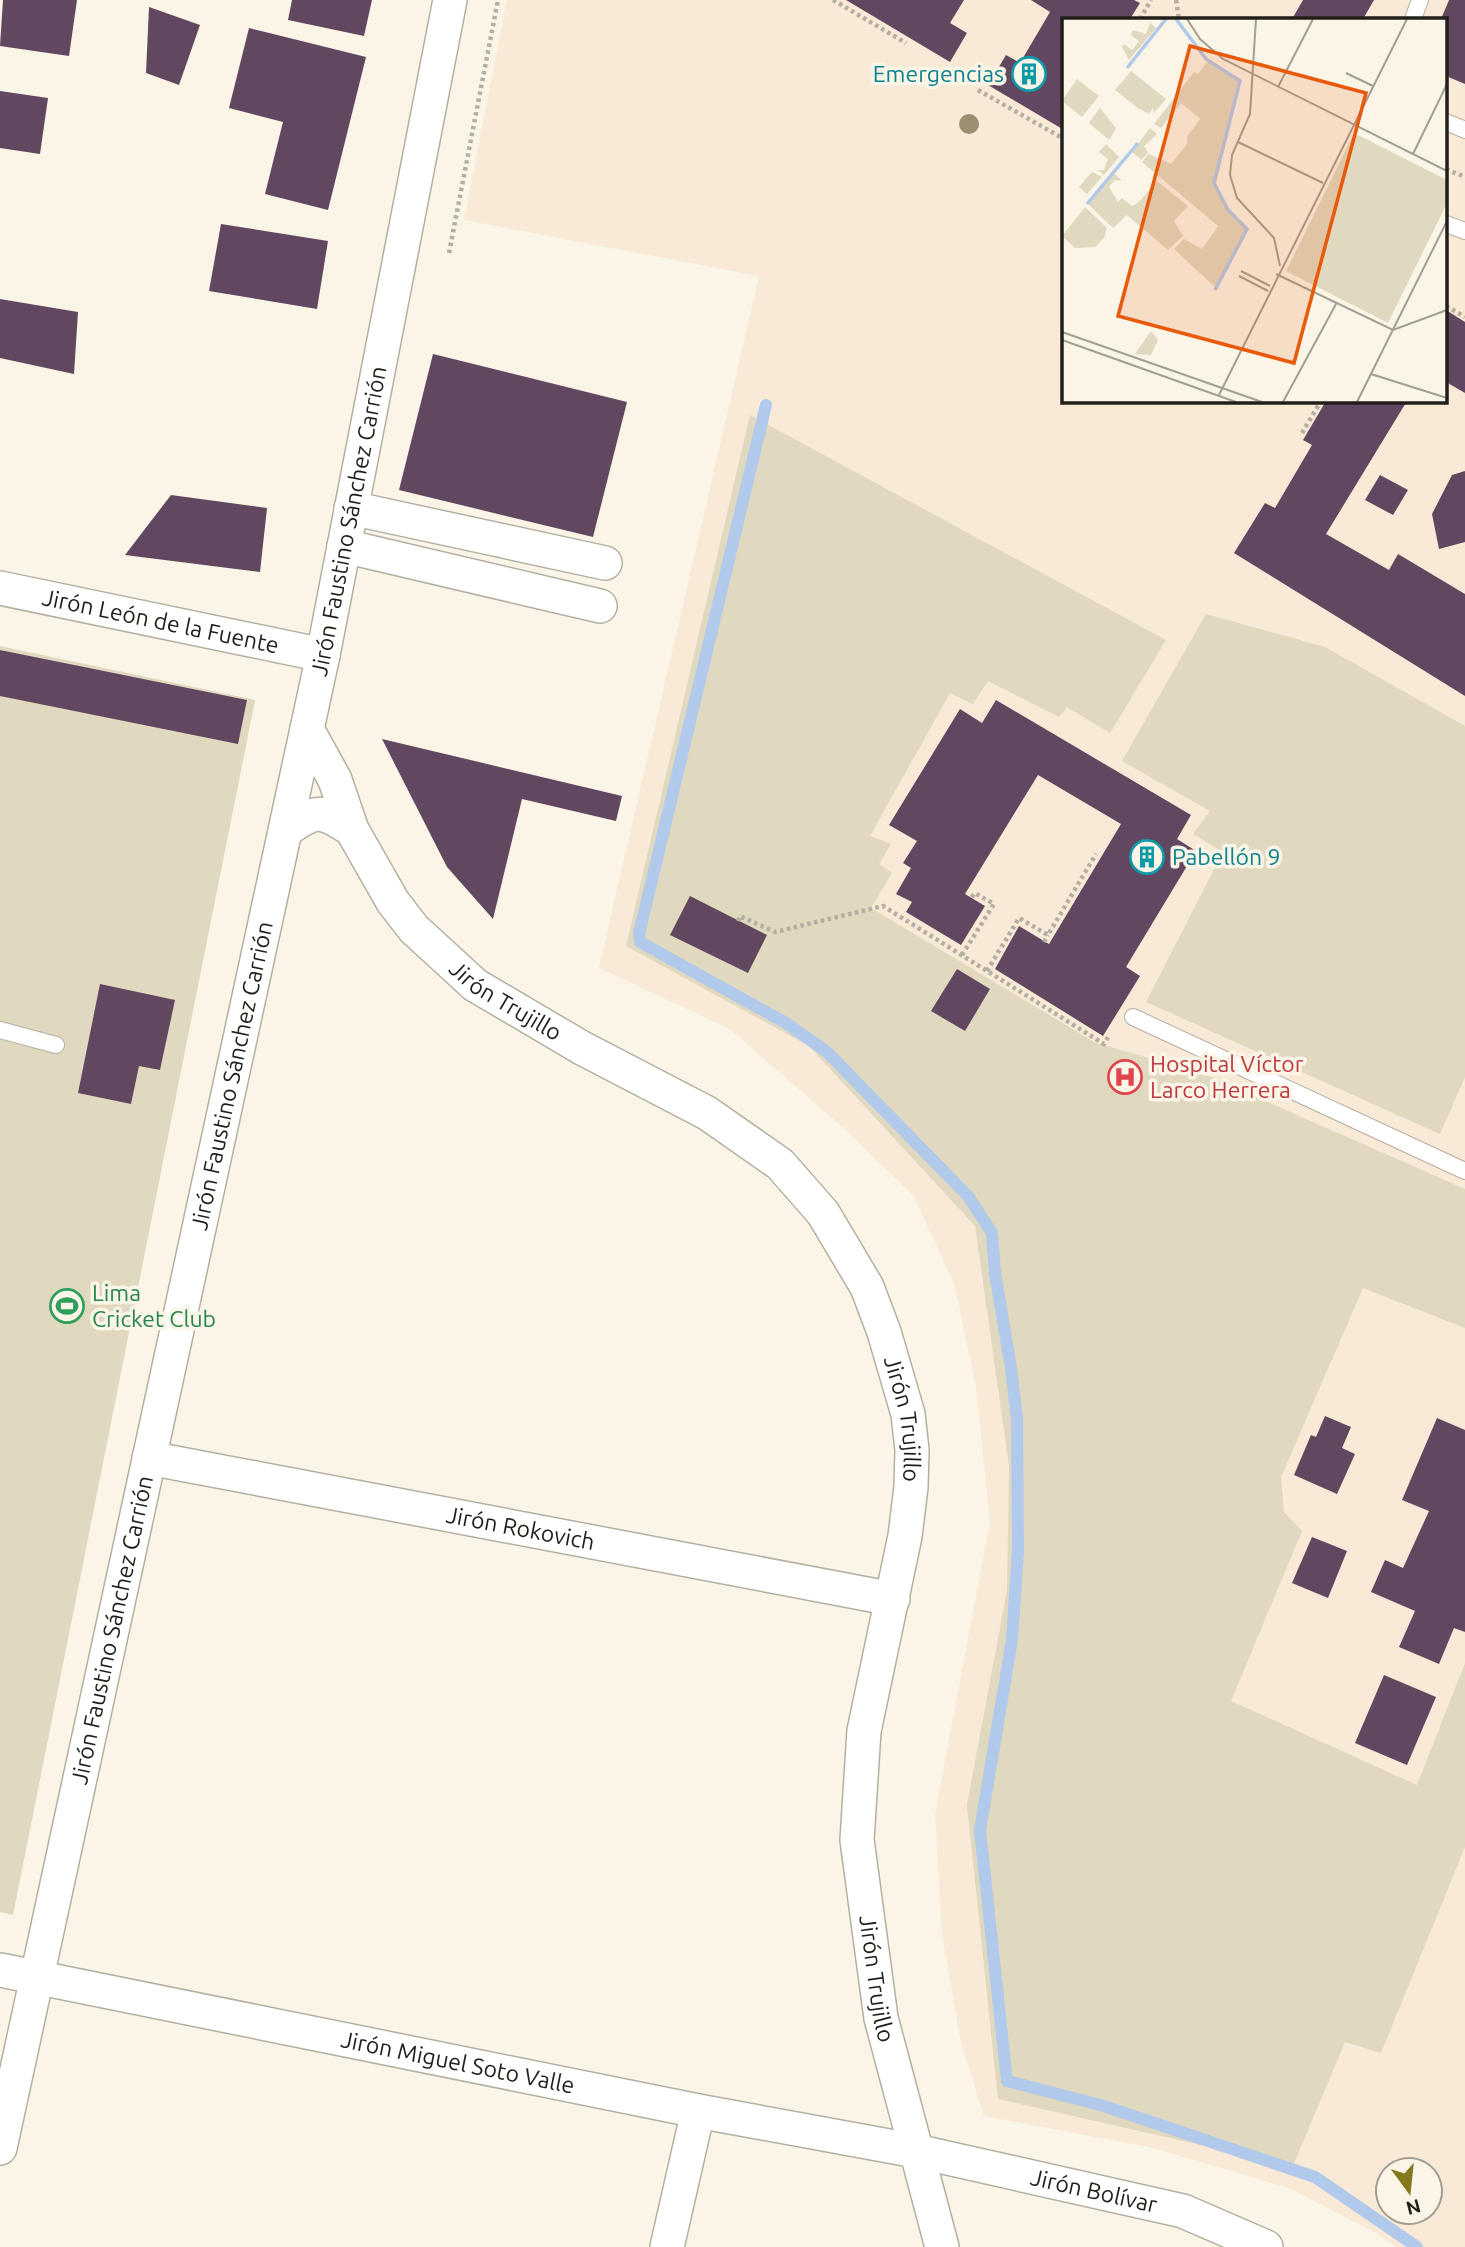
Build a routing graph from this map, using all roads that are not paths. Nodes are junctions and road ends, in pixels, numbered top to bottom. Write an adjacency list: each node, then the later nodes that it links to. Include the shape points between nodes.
1 (450, 0): 8 (street, Jirón Faustino Sánchez Carrión)
2 (1420, 0): 3 (lane)
3 (1413, 18)
4 (1448, 122): 5 (lane)
5 (1465, 130)
6 (1448, 225): 7 (lane)
7 (1465, 231)
8 (351, 508): 9 (street, Jirón Faustino Sánchez Carrión); 10 (street)
9 (344, 546): 12 (street); 13 (street, Jirón Faustino Sánchez Carrión)
10 (605, 563)
11 (0, 589): 13 (street, Jirón León de la Fuente)
12 (600, 606)
13 (323, 655): 14 (street, Jirón Faustino Sánchez Carrión)
14 (307, 729): 15 (street, Jirón Trujillo, via 335,780); 16 (street, Jirón Faustino Sánchez Carrión)
15 (352, 830): 16 (street, via 328,814 308,815); 22 (street, Jirón Trujillo, via 407,920 475,985 727,1126 780,1164 823,1213 867,1287 908,1414 911,1487)
16 (285, 831): 21 (street, Jirón Faustino Sánchez Carrión)
17 (1133, 1017): 20 (lane)
18 (0, 1030): 19 (lane)
19 (56, 1045)
20 (1465, 1171)
21 (149, 1458): 22 (street, Jirón Rokovich); 24 (street, Jirón Faustino Sánchez Carrión)
22 (893, 1599): 27 (street, Jirón Trujillo, via 864,1731 857,1840 881,2018)
23 (0, 1970): 24 (street, Jirón Miguel Soto Valle)
24 (37, 1978): 25 (street, Jirón Miguel Soto Valle); 26 (street, Jirón Faustino Sánchez Carrión)
25 (698, 2111): 27 (street, Jirón Miguel Soto Valle); 28 (street)
26 (0, 2148)
27 (916, 2151): 29 (street, Jirón Trujillo); 30 (street, Jirón Bolívar, via 1183,2211)
28 (667, 2247)
29 (942, 2247)
30 (1266, 2247)

